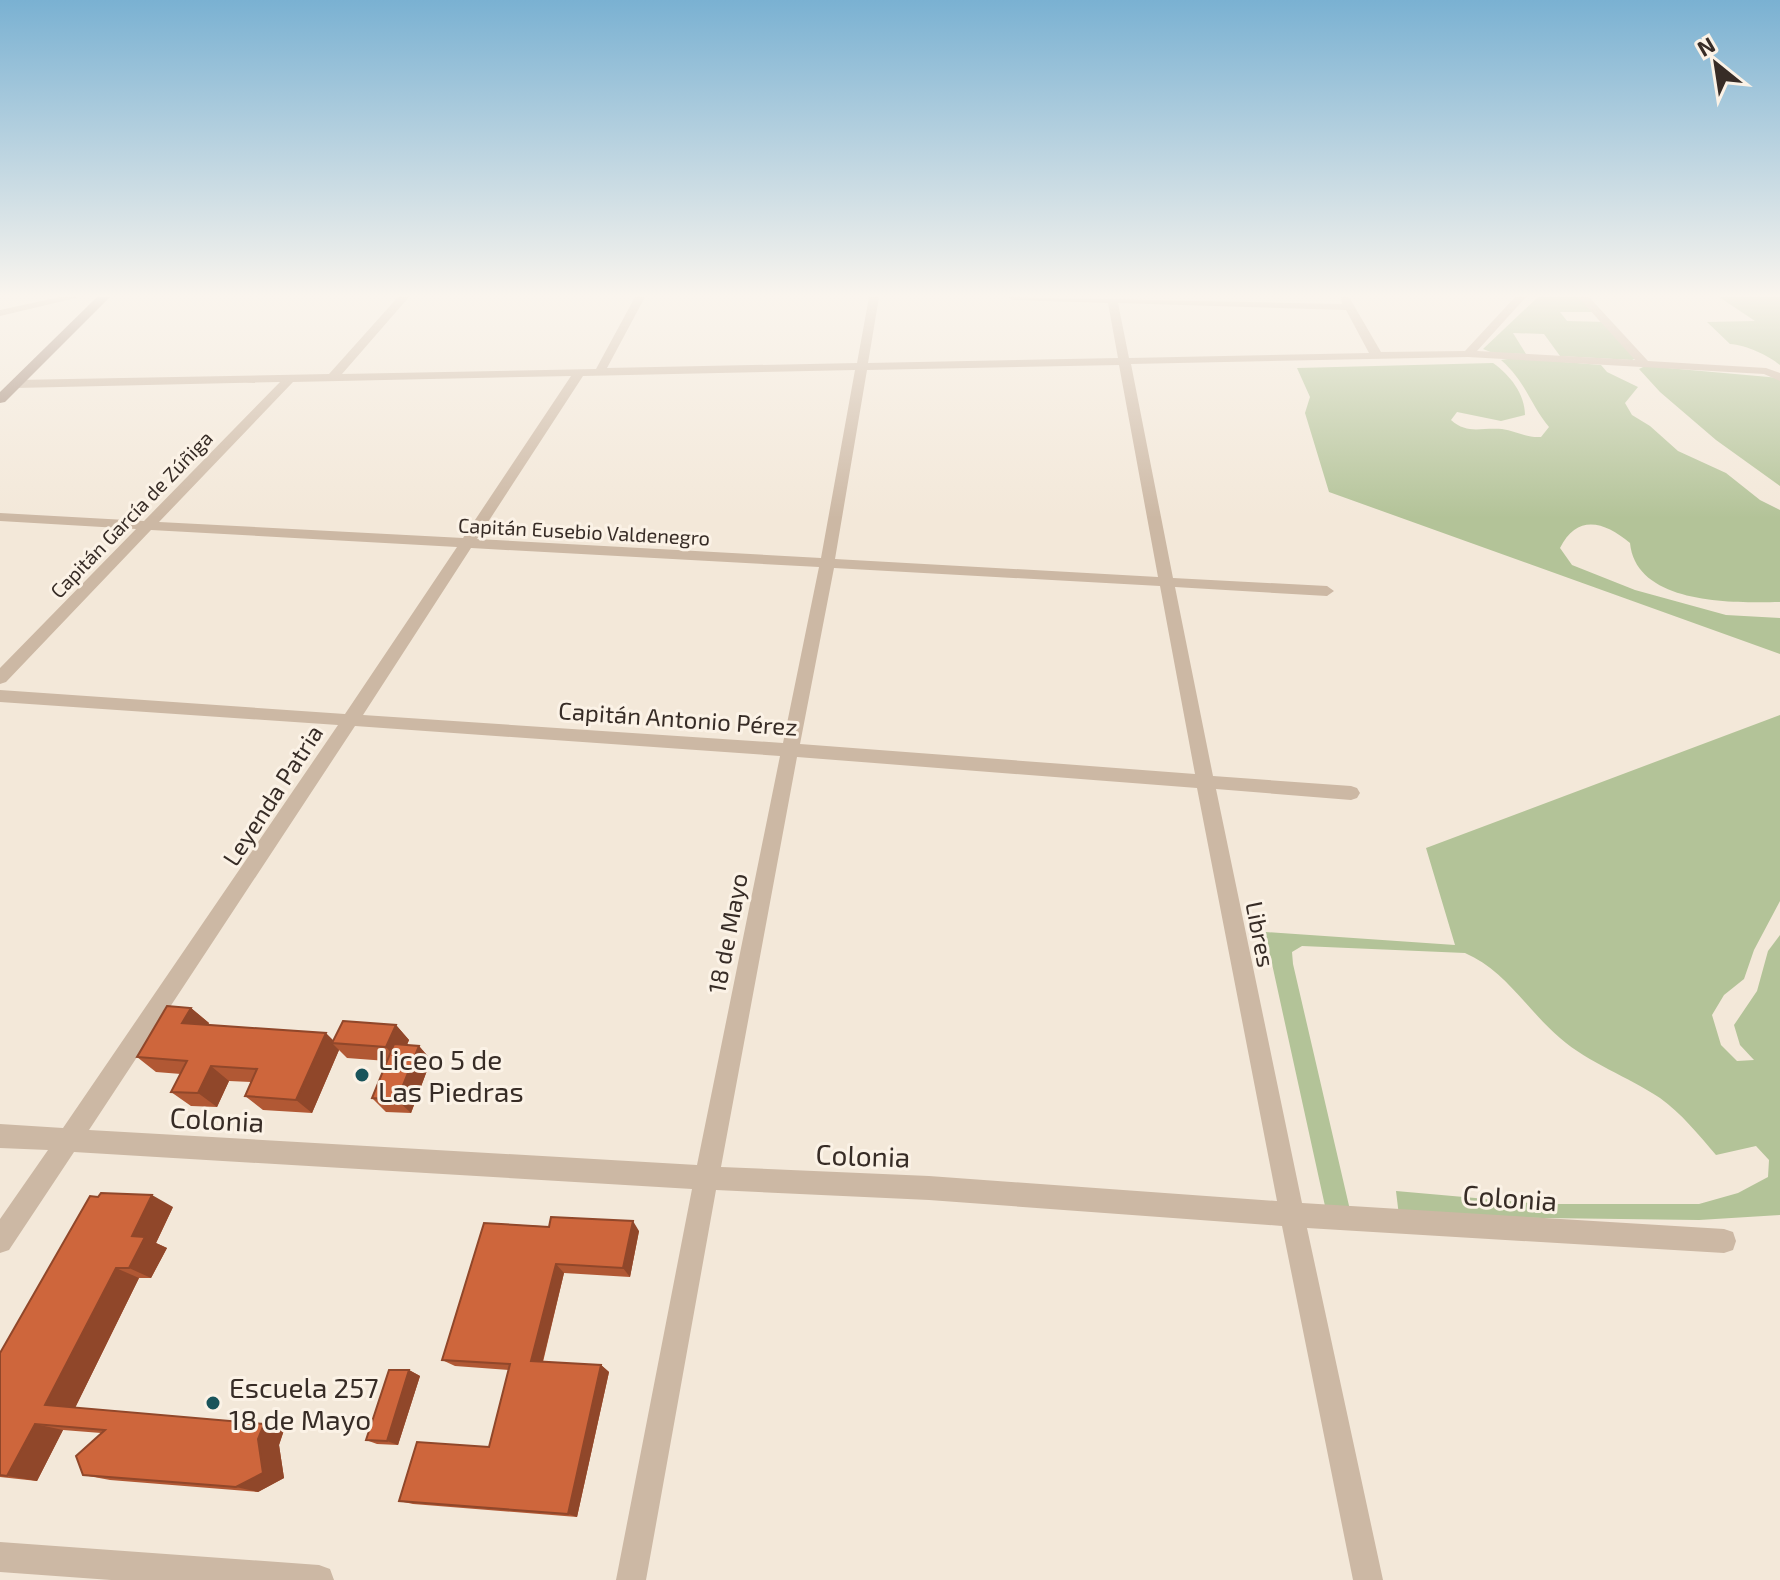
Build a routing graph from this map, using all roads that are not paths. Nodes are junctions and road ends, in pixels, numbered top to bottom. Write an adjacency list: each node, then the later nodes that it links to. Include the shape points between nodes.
1 (29, 371): 12 (street)
2 (339, 371): 9 (street)
3 (600, 371): 4 (street); 8 (street)
4 (617, 371)
5 (860, 371): 17 (street, 18 de Mayo)
6 (1125, 371): 18 (street, Libres)
7 (1761, 371): 11 (street)
8 (579, 373): 9 (street); 16 (street, Leyenda Patria)
9 (333, 377): 10 (street)
10 (290, 378): 12 (street); 15 (street, Capitán García de Zúñiga)
11 (1780, 378)
12 (16, 384): 13 (street)
13 (0, 399)
14 (0, 517): 15 (street, Capitán Eusebio Valdenegro)
15 (148, 525): 16 (street, Capitán Eusebio Valdenegro); 20 (street, Capitán García de Zúñiga)
16 (467, 545): 17 (street, Capitán Eusebio Valdenegro); 22 (street, Leyenda Patria)
17 (827, 565): 18 (street, Capitán Eusebio Valdenegro); 23 (street, 18 de Mayo)
18 (1165, 583): 19 (street, Capitán Eusebio Valdenegro); 24 (street, Libres)
19 (1327, 591)
20 (0, 678)
21 (0, 696): 22 (street, Capitán Antonio Pérez)
22 (350, 720): 23 (street, Capitán Antonio Pérez); 27 (street, Leyenda Patria)
23 (790, 750): 24 (street, Capitán Antonio Pérez); 28 (street, 18 de Mayo)
24 (1206, 784): 25 (street, Capitán Antonio Pérez); 29 (street, Libres)
25 (1351, 793)
26 (0, 1136): 27 (street, Colonia)
27 (68, 1140): 28 (street, Colonia); 30 (street, Leyenda Patria)
28 (708, 1178): 29 (street, Colonia); 34 (street, 18 de Mayo)
29 (1293, 1214): 31 (street, Colonia); 35 (street, Libres)
30 (0, 1241)
31 (1724, 1241)
32 (0, 1557): 33 (street)
33 (319, 1580)
34 (631, 1580)
35 (1368, 1580)

